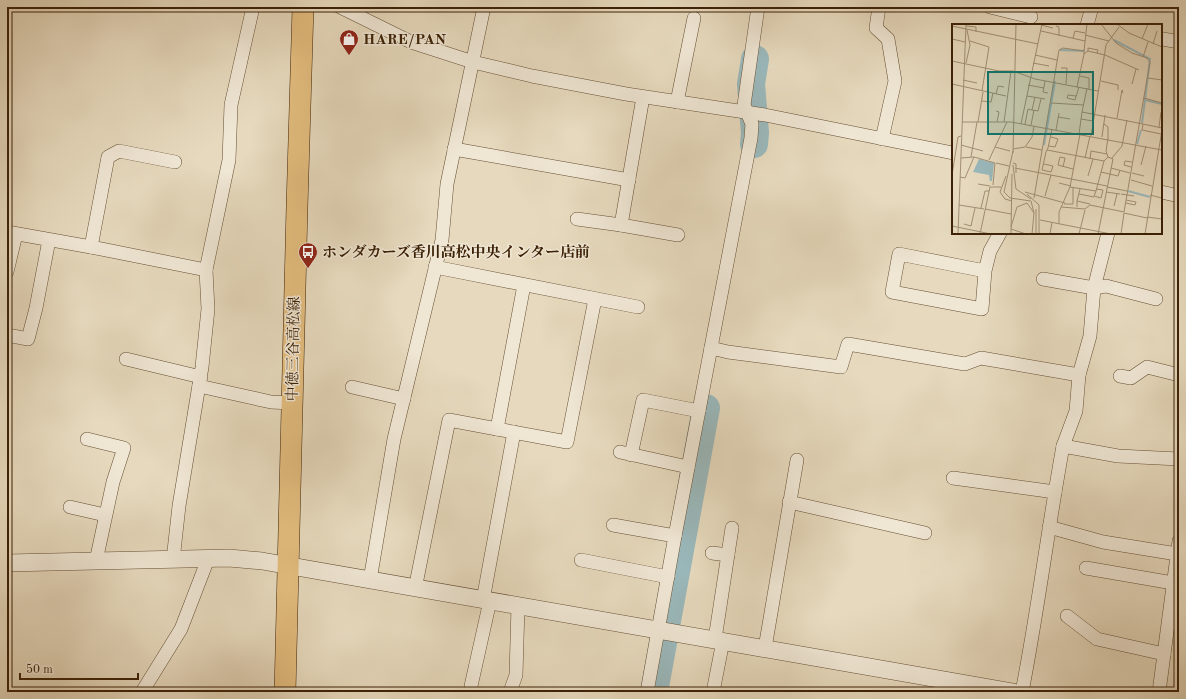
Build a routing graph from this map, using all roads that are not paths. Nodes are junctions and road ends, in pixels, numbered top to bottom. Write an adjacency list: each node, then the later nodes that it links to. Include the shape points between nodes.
1 (253, 7): 34 (street, via 231,105 228,160)
2 (303, 7): 52 (main road, 中徳三谷高松線)
3 (340, 7): 14 (street, via 411,42)
4 (484, 7): 14 (street)
5 (758, 7): 17 (street, via 744,105)
6 (879, 7): 18 (street, via 876,28 888,40 895,82)
7 (990, 7): 9 (street)
8 (1092, 7): 11 (street)
9 (1031, 16)
10 (694, 18): 16 (street)
11 (1087, 24)
12 (1163, 39): 13 (street)
13 (1179, 42)
14 (473, 62): 15 (street); 19 (street)
15 (643, 97): 16 (street); 22 (street)
16 (677, 102): 17 (street)
17 (755, 114): 18 (street); 44 (street)
18 (882, 139): 20 (street)
19 (454, 149): 22 (street); 33 (street, via 447,184 442,240)
20 (952, 153)
21 (175, 162): 32 (street, via 119,150 108,157)
22 (629, 180): 26 (street)
23 (1162, 192): 24 (street)
24 (1179, 196)
25 (577, 219): 26 (street)
26 (621, 225): 30 (street)
27 (12, 233): 31 (street); 36 (street)
28 (999, 234): 35 (street, via 990,251)
29 (1108, 234): 39 (street)
30 (678, 235)
31 (49, 240): 32 (street); 43 (street, via 28,339)
32 (91, 247): 34 (street)
33 (435, 267): 38 (street); 51 (street)
34 (206, 270): 49 (street, via 208,309)
35 (985, 271): 35 (street, via 982,309 892,292 900,254)
36 (7, 272)
37 (1044, 279): 39 (street)
38 (524, 285): 40 (street); 54 (street)
39 (1094, 288): 41 (street, via 1106,286); 47 (street, via 1090,336)
40 (594, 299): 42 (street); 55 (street, via 567,442)
41 (1156, 299)
42 (638, 307)
43 (7, 335)
44 (711, 348): 47 (street, via 841,367 848,344 965,364 981,358); 53 (street)
45 (126, 359): 49 (street)
46 (1179, 375): 48 (street, via 1147,367 1131,378)
47 (1079, 376): 57 (street, via 1076,412)
48 (1120, 376)
49 (200, 381): 52 (street, via 271,402); 75 (street, via 179,506)
50 (352, 387): 51 (street)
51 (404, 399): 82 (street, via 394,439)
52 (292, 403): 79 (main road, 中徳三谷高松線)
53 (699, 411): 60 (street); 60 (street, via 643,400 626,453)
54 (497, 428): 55 (street); 84 (street, via 449,420)
55 (514, 432): 85 (street)
56 (87, 439): 65 (street, via 124,448)
57 (1063, 446): 58 (street, via 1118,456); 62 (street)
58 (1179, 459)
59 (797, 460): 63 (street)
60 (688, 467): 70 (street)
61 (954, 478): 62 (street)
62 (1055, 492): 67 (street)
63 (790, 502): 69 (street); 90 (street)
64 (70, 507): 65 (street)
65 (105, 515): 77 (street)
66 (613, 525): 70 (street)
67 (1049, 527): 71 (street, via 1103,542); 99 (street, via 1034,632)
68 (732, 528): 73 (street)
69 (925, 533)
70 (675, 536): 81 (street)
71 (1179, 545): 83 (street)
72 (712, 553): 73 (street)
73 (728, 555): 89 (street)
74 (208, 559): 75 (street); 79 (street, via 229,558); 93 (street, via 181,629)
75 (173, 560): 77 (street)
76 (581, 560): 81 (street)
77 (96, 561): 78 (street)
78 (7, 564)
79 (288, 565): 82 (street); 94 (main road, 中徳三谷高松線)
80 (1086, 568): 83 (street)
81 (668, 577): 88 (street)
82 (370, 580): 84 (street)
83 (1173, 583): 91 (street)
84 (415, 589): 85 (street)
85 (486, 600): 86 (street); 92 (street)
86 (518, 606): 88 (street); 95 (street, via 516,675)
87 (1067, 616): 91 (street, via 1097,639)
88 (663, 630): 89 (street); 96 (street)
89 (719, 640): 90 (street); 97 (street)
90 (765, 648): 98 (street)
91 (1164, 654): 100 (street)
92 (471, 686)
93 (142, 692)
94 (285, 692)
95 (510, 692)
96 (647, 692)
97 (714, 692)
98 (1013, 692)
99 (1022, 692)
100 (1159, 692)

